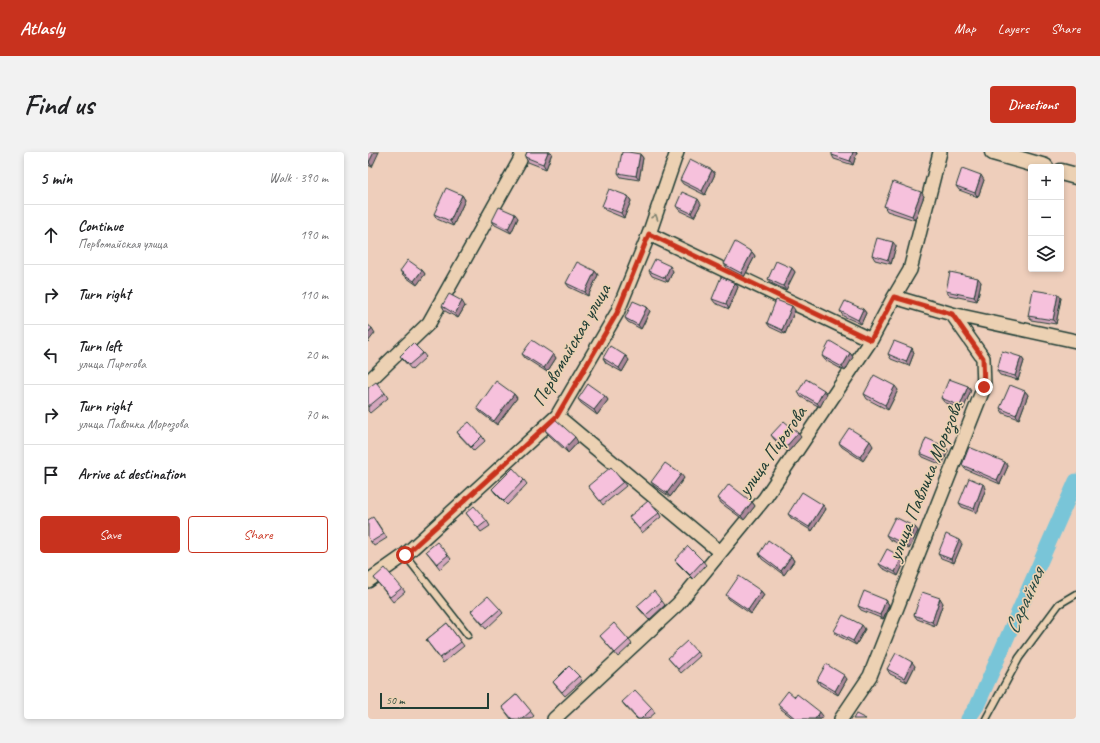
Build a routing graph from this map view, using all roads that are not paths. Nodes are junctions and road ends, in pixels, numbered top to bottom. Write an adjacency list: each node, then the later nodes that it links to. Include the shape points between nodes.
1 (522, 152): 13 (street, via 520,160 429,323)
2 (677, 152): 8 (street, Первомайская улица, one-way to 2)
3 (940, 152): 9 (street, улица Пирогова, via 910,270)
4 (993, 152): 5 (street)
5 (1035, 164)
6 (1064, 173): 7 (street)
7 (1076, 176)
8 (649, 234): 11 (street); 14 (street, Первомайская улица, via 617,313)
9 (894, 297): 10 (street); 11 (street, улица Пирогова)
10 (952, 314): 12 (street); 21 (street, улица Павлика Морозова, via 983,358 984,387 870,676)
11 (871, 340): 15 (street, улица Пирогова, via 765,498)
12 (1076, 341)
13 (368, 382)
14 (557, 416): 15 (street); 16 (street, Первомайская улица)
15 (720, 552): 20 (street, улица Пирогова, via 678,604)
16 (405, 555): 17 (street, Первомайская улица); 19 (lane)
17 (368, 581)
18 (1076, 594): 22 (lane, via 1059,604 1019,658)
19 (468, 635)
20 (554, 719)
21 (841, 719)
22 (986, 719)

